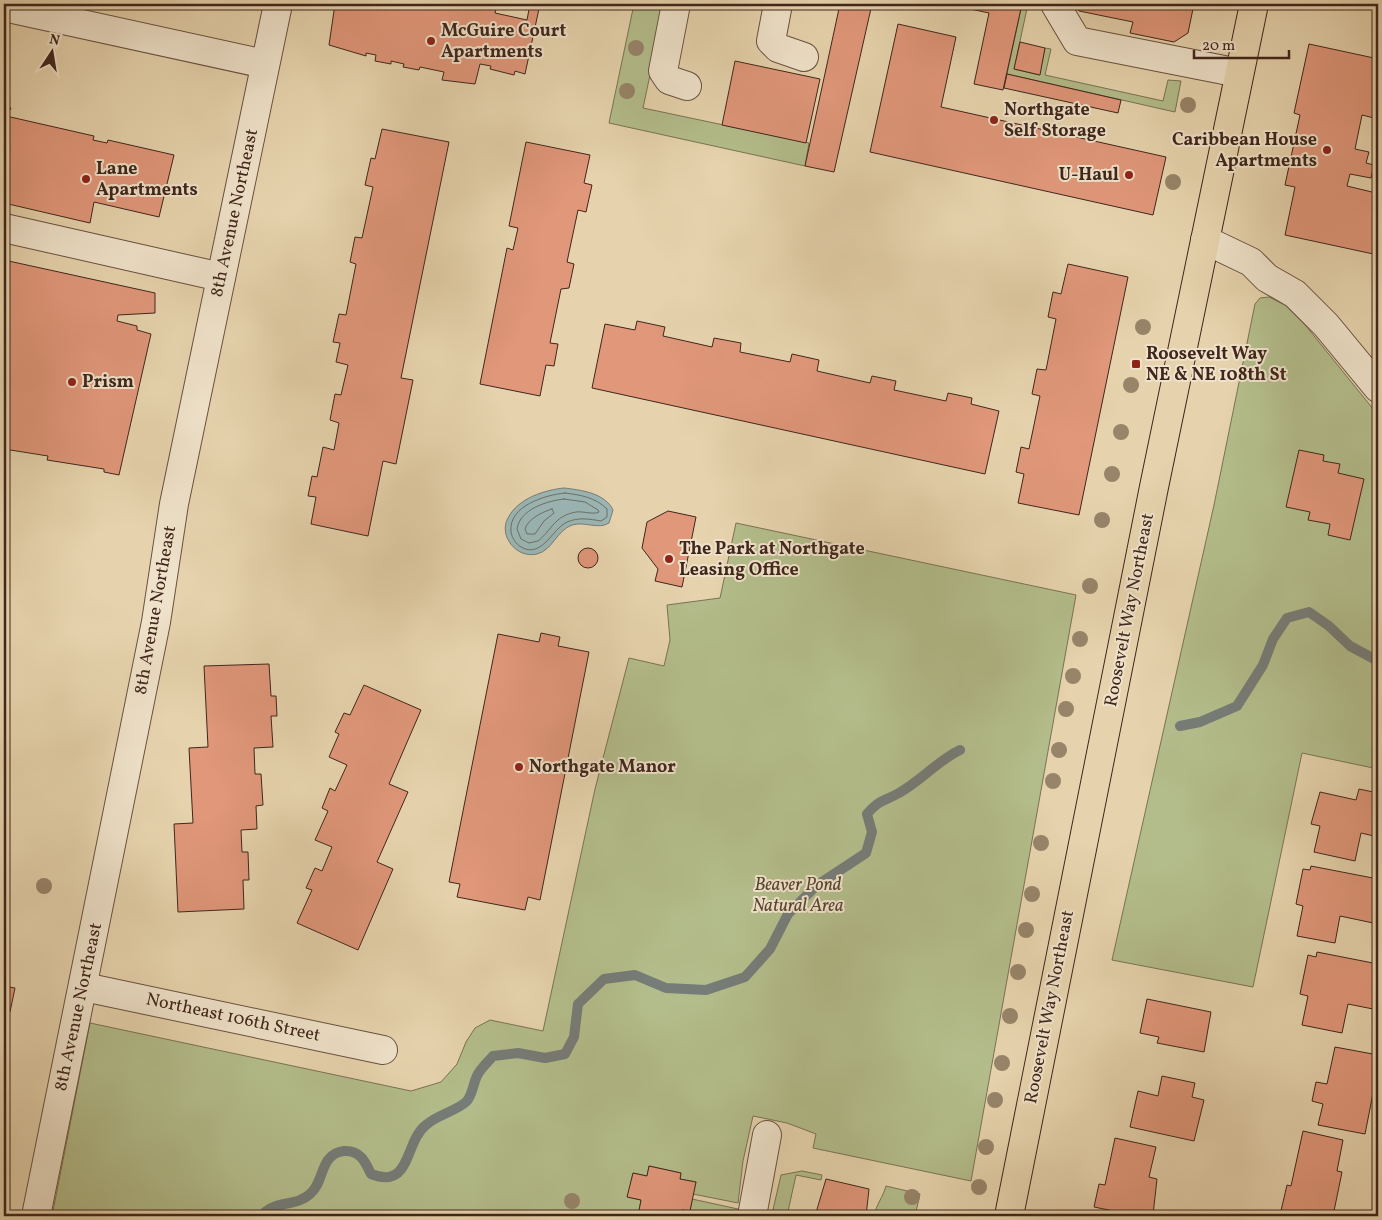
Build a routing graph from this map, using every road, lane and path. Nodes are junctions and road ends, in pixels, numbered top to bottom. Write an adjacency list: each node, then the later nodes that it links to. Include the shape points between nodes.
1 (278, 4): 8 (street, 8th Avenue Northeast)
2 (676, 4): 10 (street, via 663,71 669,80)
3 (778, 4): 7 (street, via 770,41 778,48)
4 (1055, 4): 9 (street, via 1077,41)
5 (1254, 4): 9 (main road, Roosevelt Way Northeast)
6 (4, 7): 8 (street)
7 (804, 57)
8 (265, 64): 13 (street, 8th Avenue Northeast)
9 (1239, 73): 12 (main road, Roosevelt Way Northeast)
10 (687, 86)
11 (4, 228): 13 (street)
12 (1205, 240): 14 (street, via 1251,262 1267,278 1295,294 1326,325); 20 (main road, Roosevelt Way Northeast)
13 (221, 277): 15 (street, 8th Avenue Northeast, via 174,504 156,622)
14 (1378, 388)
15 (84, 987): 16 (street, Northeast 106th Street); 18 (street, 8th Avenue Northeast)
16 (383, 1050)
17 (767, 1135): 19 (street)
18 (36, 1216)
19 (752, 1216)
20 (1009, 1216)

